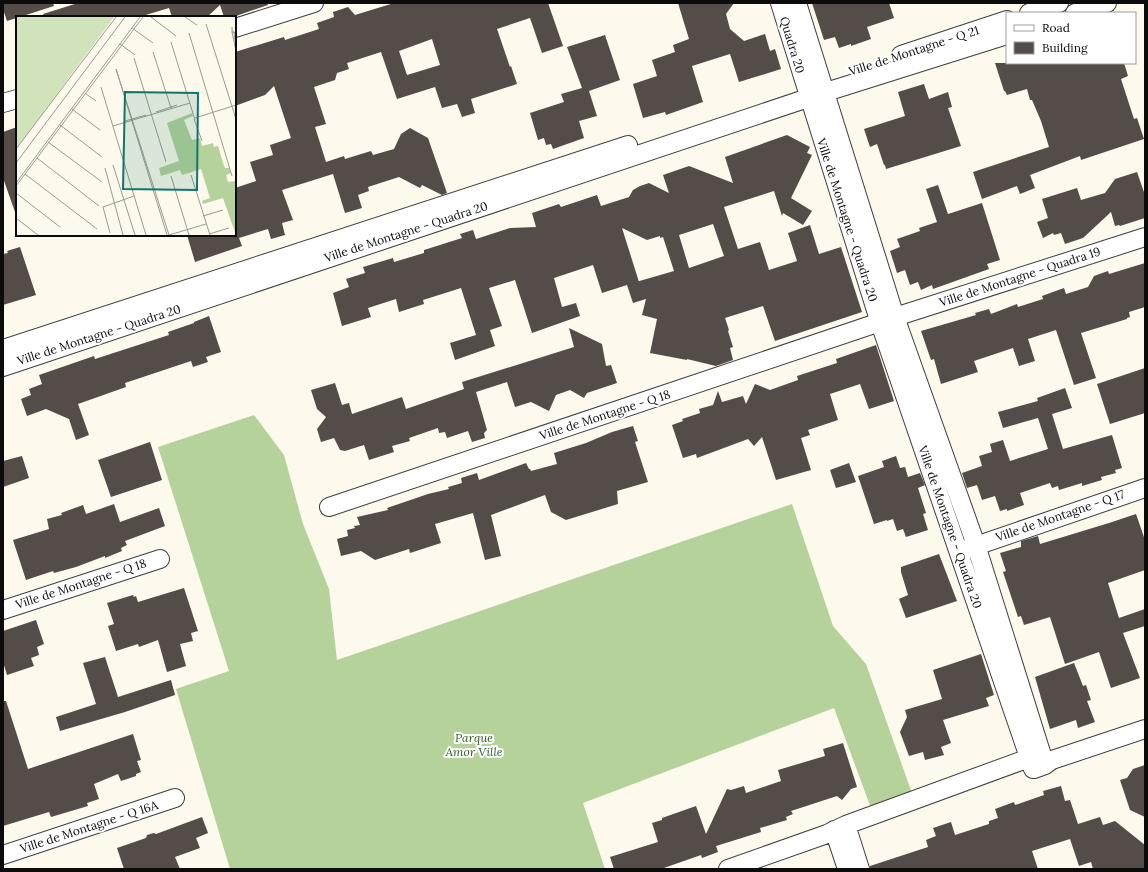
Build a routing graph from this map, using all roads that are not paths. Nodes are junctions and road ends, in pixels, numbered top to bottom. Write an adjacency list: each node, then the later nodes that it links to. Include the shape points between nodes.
1 (314, 3): 9 (street)
2 (780, 3): 11 (street, Quadra 20)
3 (796, 3): 11 (street, Quadra 20)
4 (1059, 3): 6 (street)
5 (1107, 3): 7 (street)
6 (1032, 12)
7 (1078, 12)
8 (1006, 20): 11 (street, Ville de Montagne - Q 21)
9 (236, 28)
10 (1006, 35): 11 (street)
11 (815, 90): 15 (street, Ville de Montagne - Quadra 20); 16 (street, Ville de Montagne - Quadra 20); 17 (street, Ville de Montagne - Quadra 20)
12 (16, 98): 13 (street)
13 (3, 103)
14 (1145, 237): 15 (street, Ville de Montagne - Quadra 19)
15 (888, 320): 19 (street, Ville de Montagne - Q 18); 20 (street, Ville de Montagne - Quadra 20)
16 (3, 349)
17 (3, 367)
18 (1145, 488): 20 (street, Ville de Montagne - Q 17)
19 (329, 507)
20 (968, 548): 24 (street, Ville de Montagne - Quadra 20)
21 (160, 559): 22 (street, Ville de Montagne - Q 18)
22 (3, 610)
23 (1145, 729): 24 (street)
24 (1040, 762): 26 (street)
25 (175, 798): 27 (street, Ville de Montagne - Q 16A)
26 (838, 832): 28 (street); 29 (street); 30 (street)
27 (3, 855)
28 (728, 869)
29 (847, 869)
30 (860, 869)

